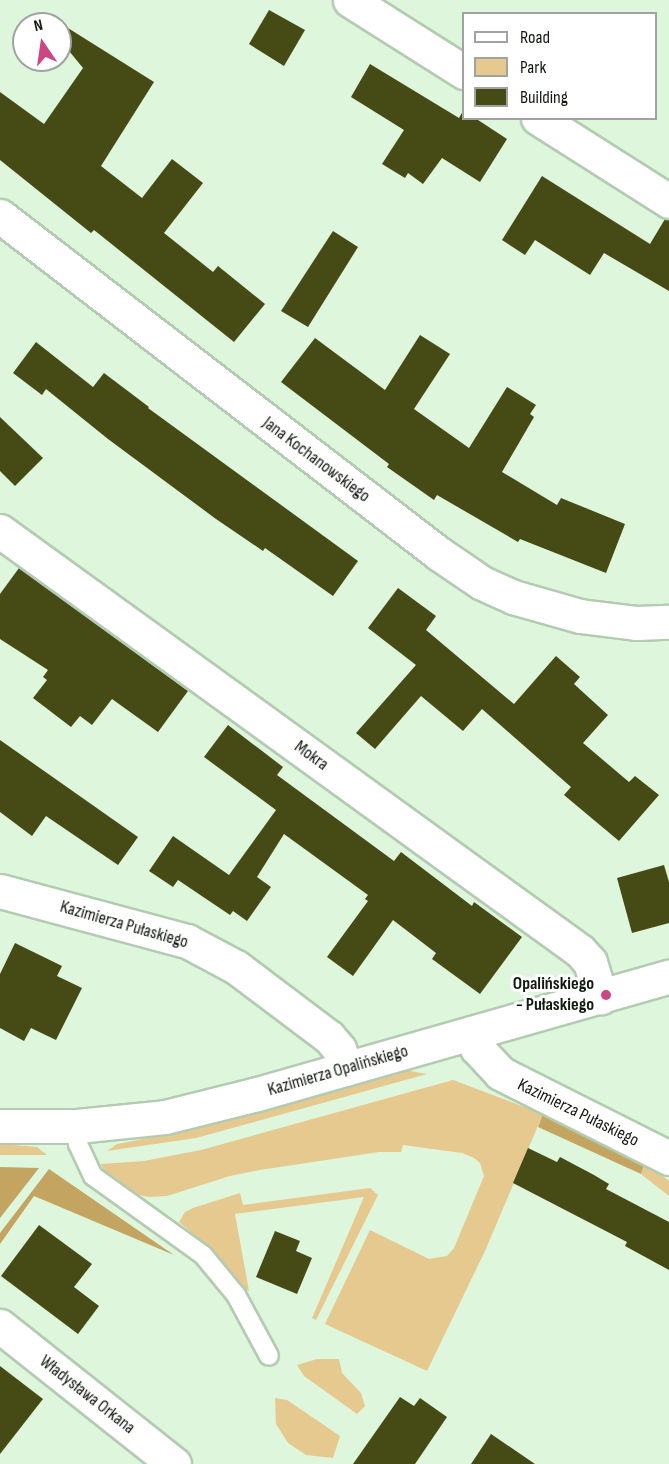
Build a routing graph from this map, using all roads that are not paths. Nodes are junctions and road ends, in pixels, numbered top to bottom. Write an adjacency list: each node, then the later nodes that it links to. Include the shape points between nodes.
1 (350, 0): 2 (street)
2 (462, 71)
3 (541, 120): 4 (street)
4 (669, 201)
5 (0, 216): 7 (street, Jana Kochanowskiego, via 420,540 482,583 513,597 580,616 636,623)
6 (0, 531): 10 (street, Mokra, via 580,951 590,963)
7 (669, 622)
8 (0, 891): 12 (street, Kazimierza Pułaskiego, via 187,941 236,967 329,1037 339,1049)
9 (669, 977): 10 (street, Kazimierza Opalińskiego)
10 (601, 997): 11 (street, Kazimierza Opalińskiego)
11 (472, 1033): 12 (street, Kazimierza Opalińskiego); 15 (street, Kazimierza Pułaskiego, via 487,1062 507,1078)
12 (346, 1069): 14 (street, Kazimierza Opalińskiego, via 165,1117)
13 (0, 1126): 14 (street, Kazimierza Opalińskiego)
14 (77, 1126): 17 (lane, via 78,1144 93,1176 202,1255 236,1295)
15 (669, 1158)
16 (0, 1326): 18 (street, Władysława Orkana)
17 (269, 1356)
18 (174, 1464)

